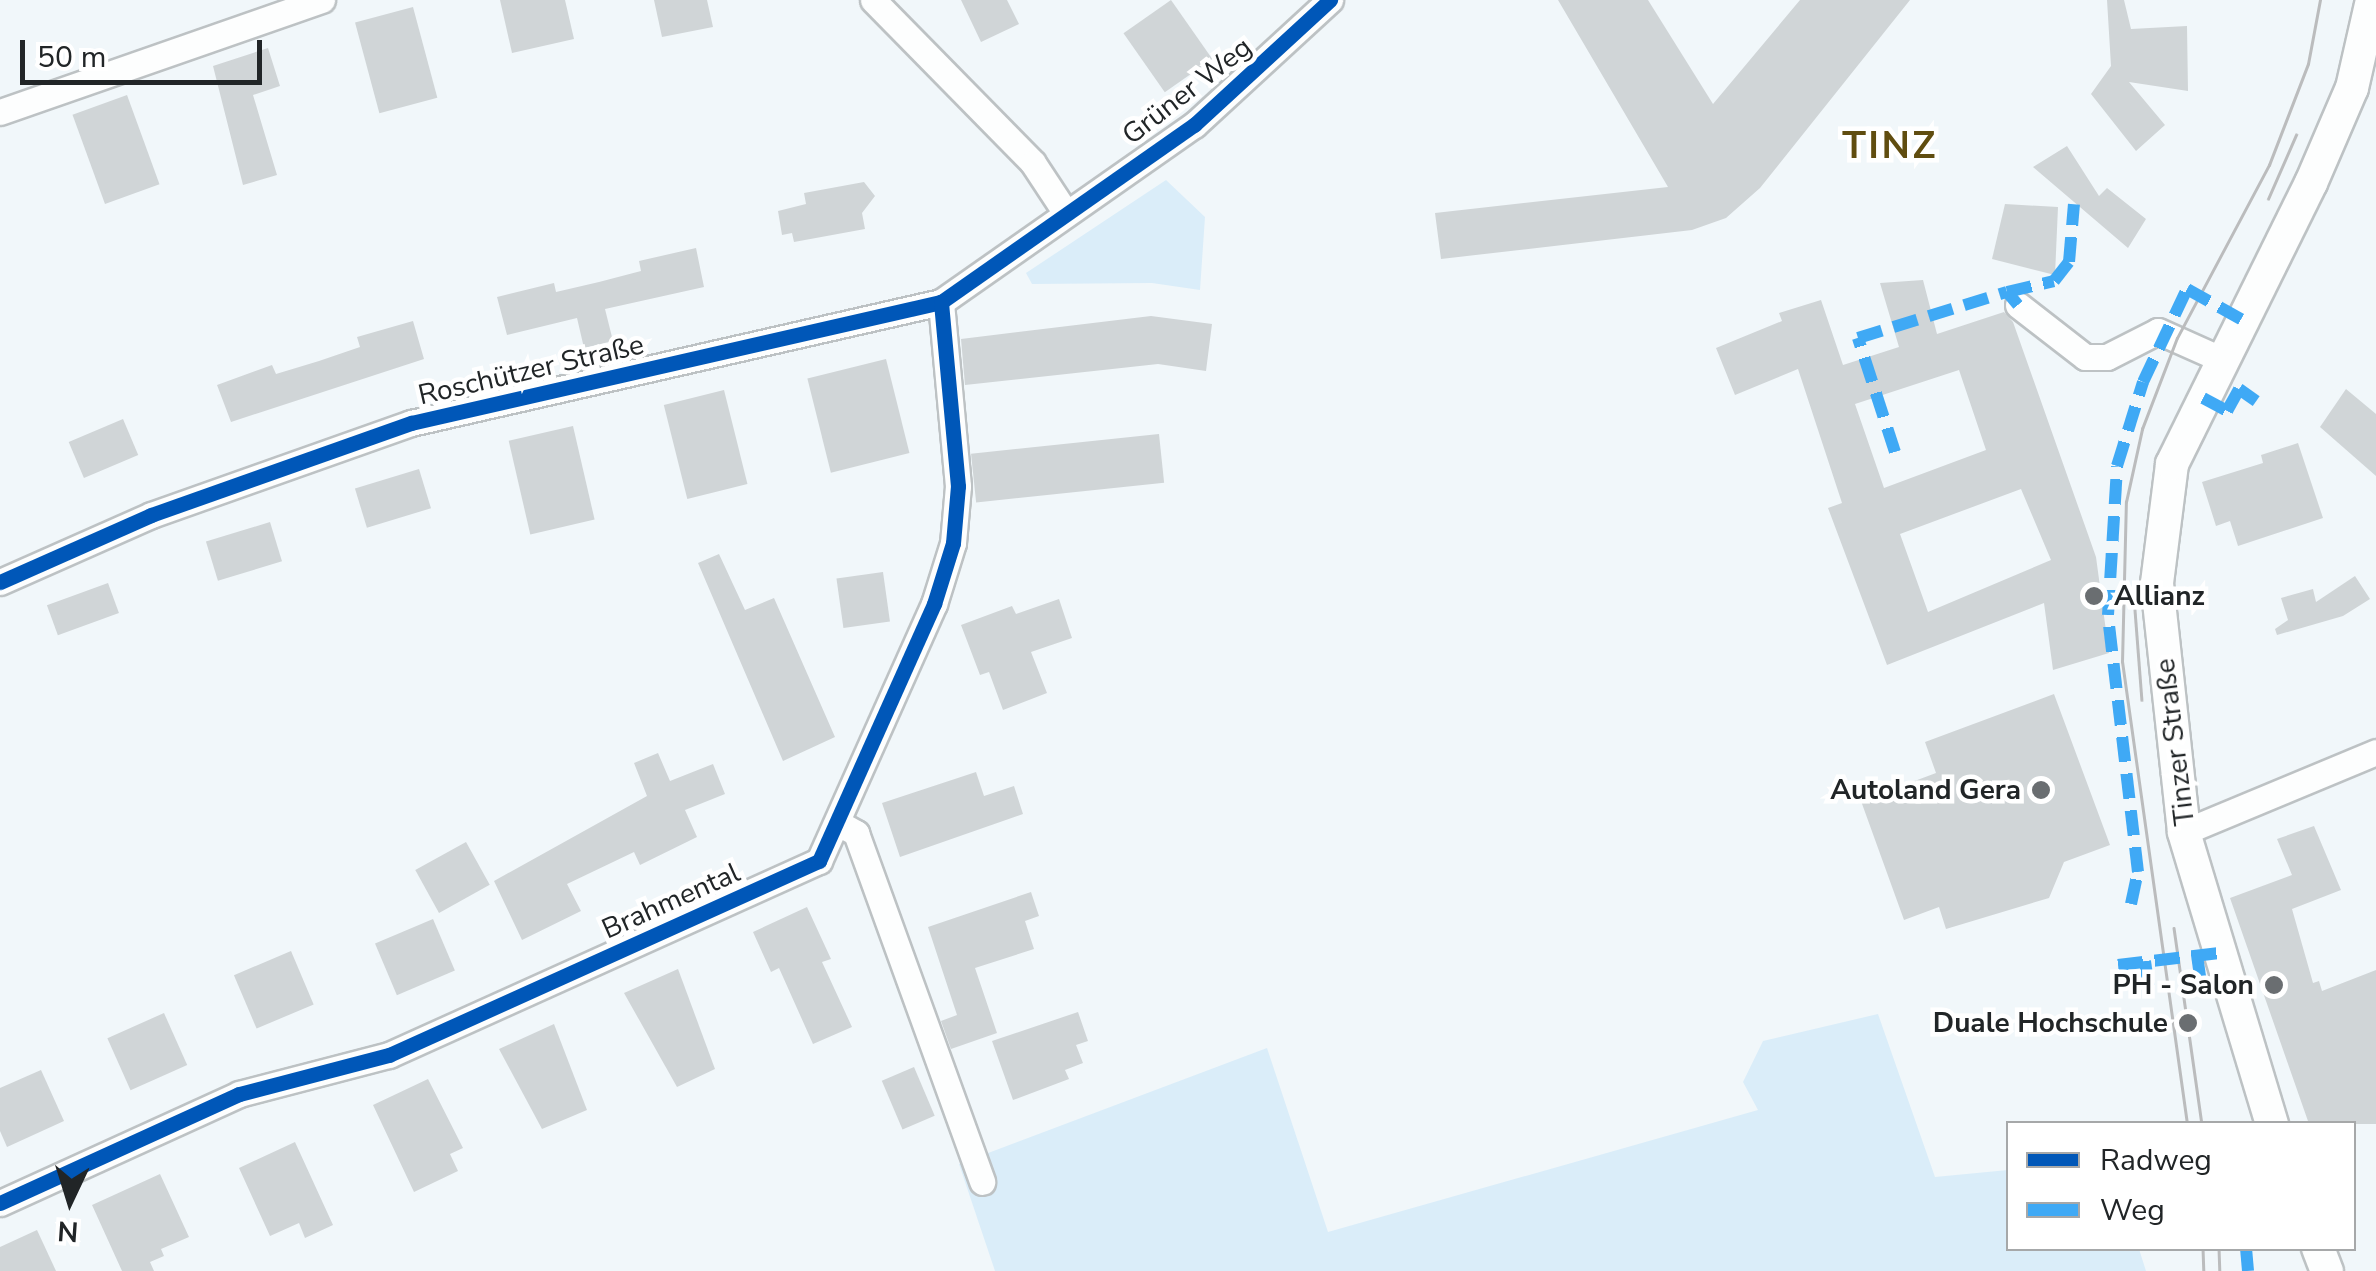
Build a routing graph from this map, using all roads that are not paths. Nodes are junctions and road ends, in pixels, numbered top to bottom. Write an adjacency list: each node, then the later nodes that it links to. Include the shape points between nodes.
1 (322, 0): 5 (street)
2 (873, 0): 6 (street, via 1033,163)
3 (1330, 0): 6 (street, Grüner Weg, via 1194,125)
4 (2372, 0): 9 (street, Tinzer Straße, via 2352,88 2312,183)
5 (0, 112)
6 (1066, 213): 7 (street, Roschützer Straße)
7 (941, 302): 10 (street, Roschützer Straße, via 411,423 151,515); 12 (street, Brahmental, via 958,486 953,543 934,604)
8 (2018, 305): 9 (street, via 2085,358 2107,357 2158,331)
9 (2221, 359): 13 (street, Tinzer Straße, via 2172,464 2157,583)
10 (0, 582)
11 (2376, 752): 13 (street)
12 (838, 823): 15 (street, via 856,834); 16 (street, Brahmental, via 819,861 765,886 389,1056 239,1094)
13 (2184, 832): 14 (street, Tinzer Straße)
14 (2271, 1121)
15 (982, 1182)
16 (0, 1204)

